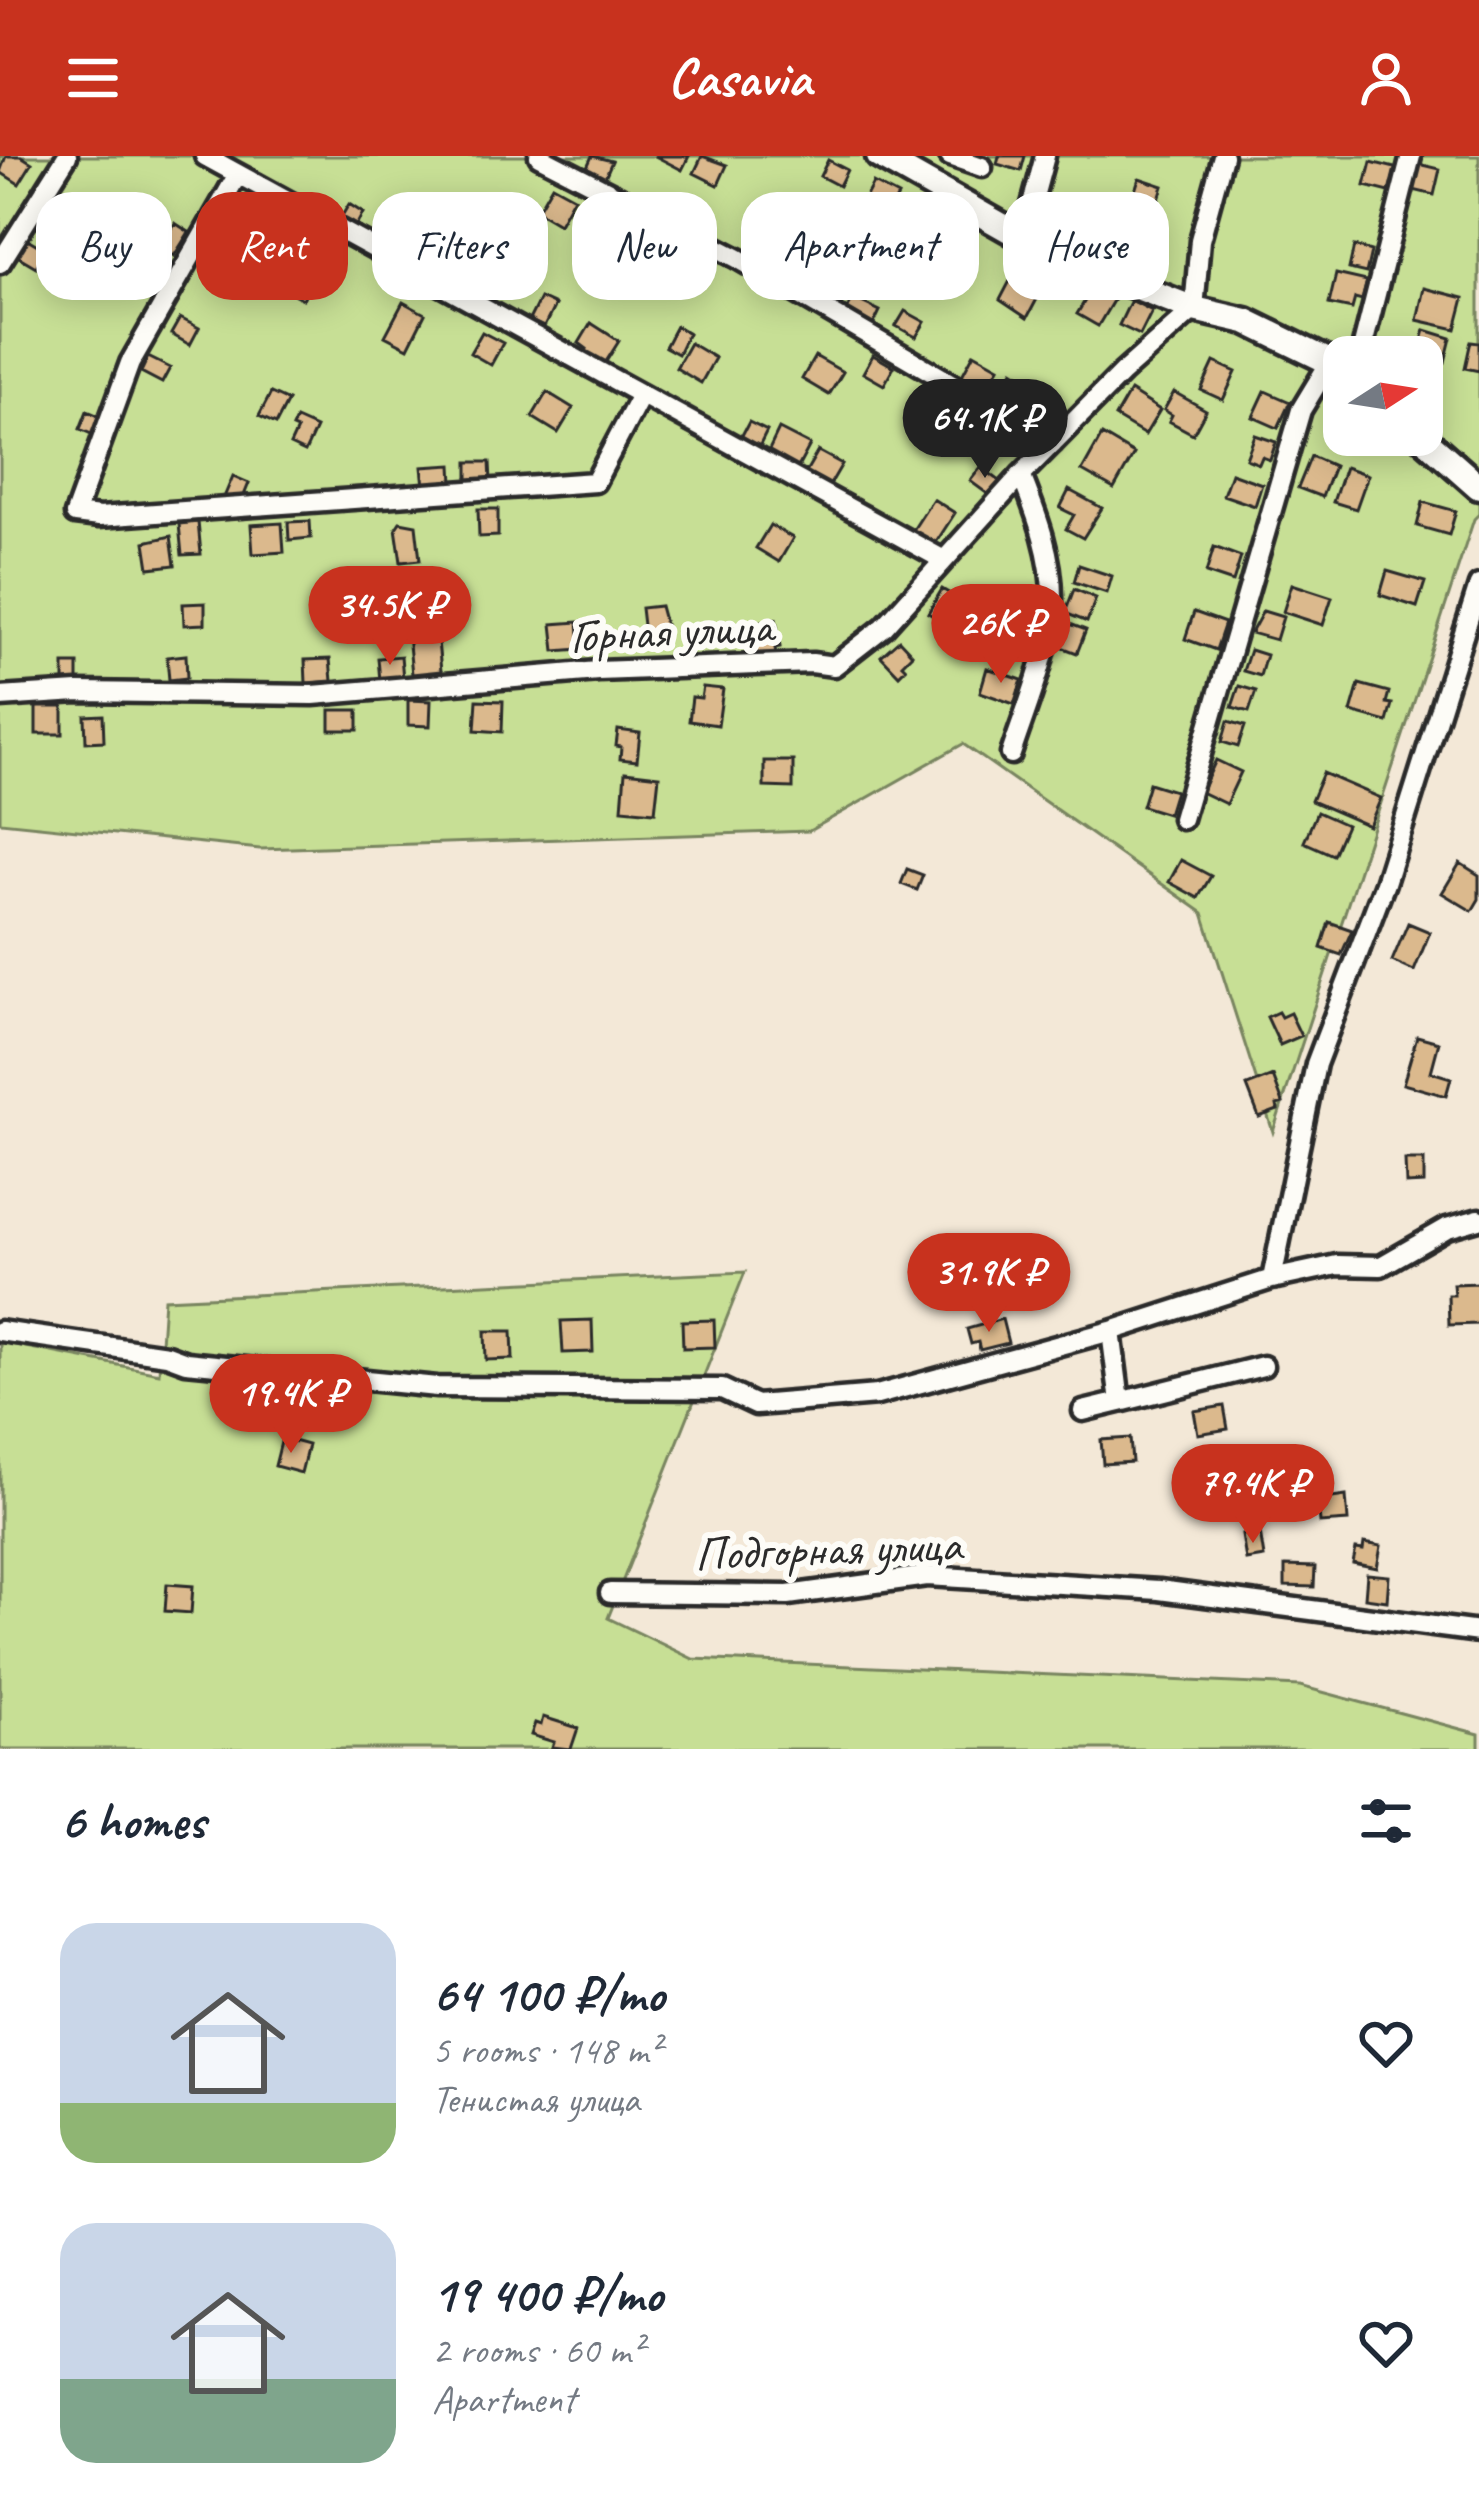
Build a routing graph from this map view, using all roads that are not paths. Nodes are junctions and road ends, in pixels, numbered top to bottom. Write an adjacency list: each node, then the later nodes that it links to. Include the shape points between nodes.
1 (67, 156): 14 (street)
2 (205, 156): 11 (street)
3 (539, 156): 21 (street, via 737,258)
4 (879, 156): 10 (main road)
5 (950, 156): 9 (street)
6 (1045, 156): 12 (street)
7 (1223, 156): 16 (street, via 1200,240)
8 (1411, 156): 17 (street)
9 (982, 167)
10 (920, 169): 13 (main road)
11 (238, 173): 20 (street); 20 (street, via 130,362 75,514 596,482)
12 (1035, 192)
13 (1003, 225)
14 (0, 263)
15 (1169, 299): 16 (main road)
16 (1194, 309): 18 (main road, via 1246,321); 21 (street, Горная улица)
17 (1365, 336)
18 (1323, 360)
19 (1323, 384): 29 (street, via 1301,410)
20 (640, 397): 25 (street)
21 (1053, 443): 23 (street, Горная улица)
22 (1443, 455): 24 (main road)
23 (1022, 475): 25 (street, Горная улица); 28 (street, via 1043,532 1052,600)
24 (1479, 487)
25 (942, 560): 27 (street, Горная улица, via 884,627 834,666 598,671 313,695)
26 (1479, 585): 31 (street, via 1384,883 1316,1064)
27 (0, 698)
28 (1011, 754)
29 (1182, 819)
30 (1479, 1219): 31 (street, via 1381,1266 1337,1265)
31 (1272, 1279): 33 (street)
32 (0, 1330): 33 (street, via 186,1362 414,1385 722,1389 756,1405 877,1395)
33 (1111, 1331): 35 (street)
34 (1263, 1366): 35 (street)
35 (1120, 1402): 36 (street)
36 (1083, 1411)
37 (610, 1593): 38 (street, Подгорная улица, via 788,1595 927,1576 1159,1590)
38 (1479, 1632)

